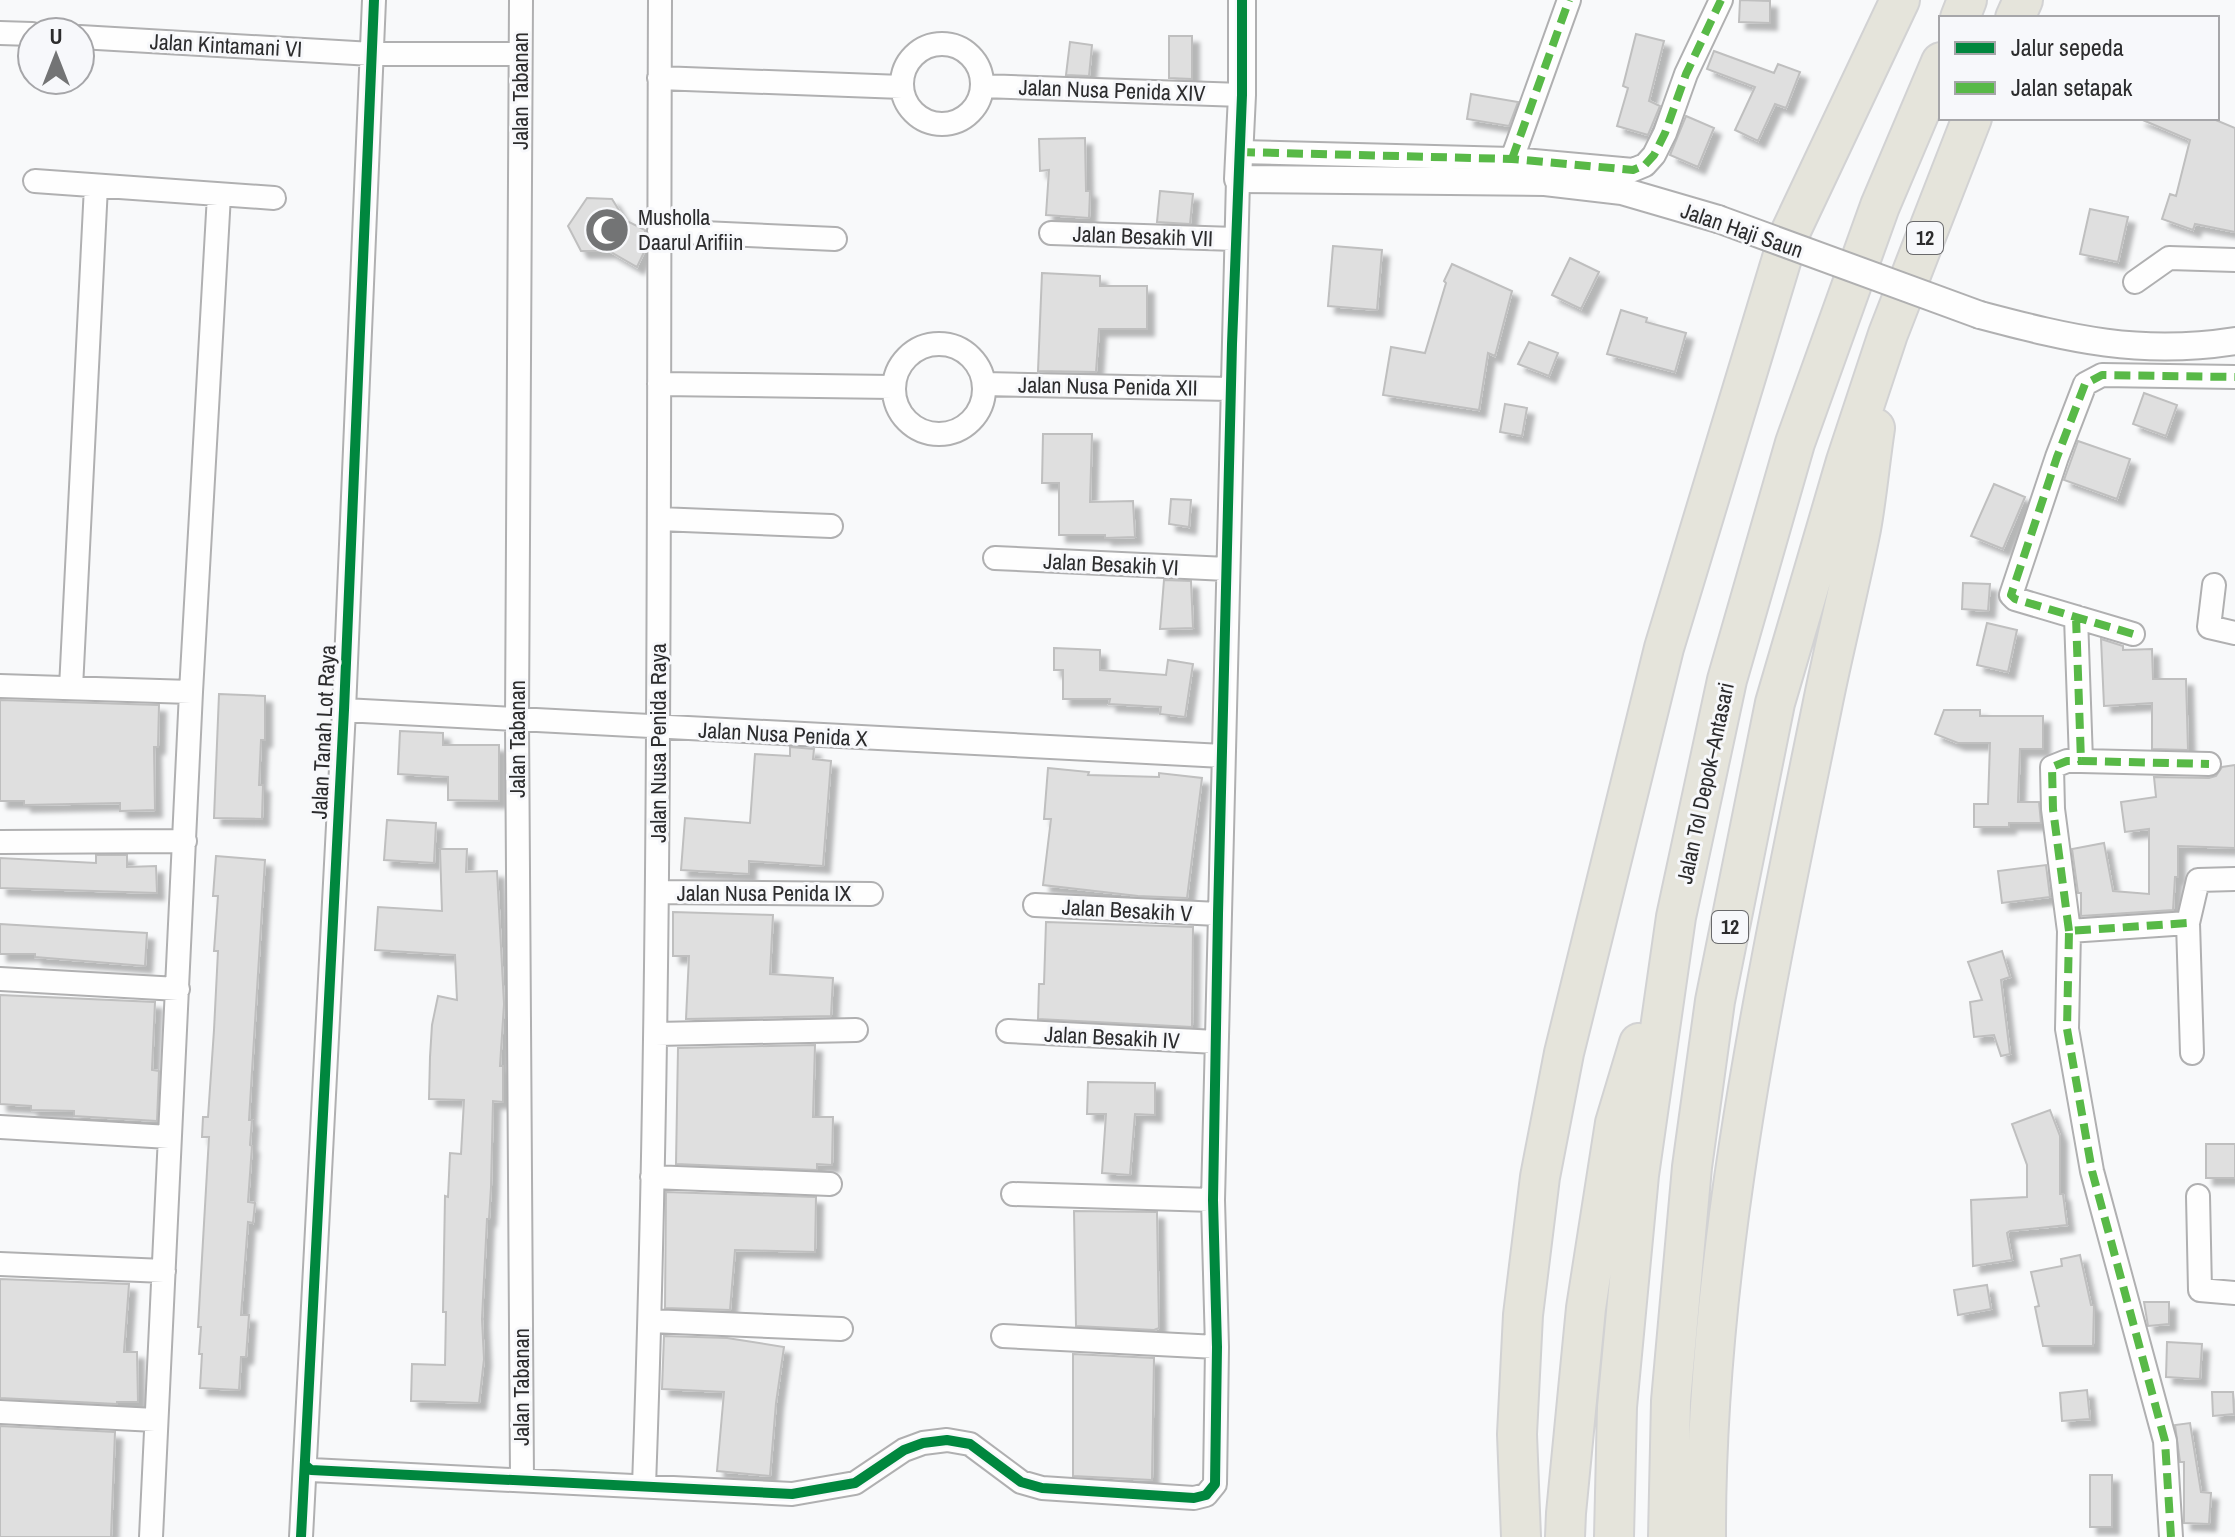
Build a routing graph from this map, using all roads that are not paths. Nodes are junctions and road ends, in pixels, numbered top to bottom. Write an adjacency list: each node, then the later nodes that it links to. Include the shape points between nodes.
1 (374, 0): 9 (street, Jalan Tanah Lot Raya)
2 (521, 0): 10 (street, Jalan Tabanan)
3 (660, 0): 12 (street, Jalan Nusa Penida Raya)
4 (1242, 0): 15 (street)
5 (1569, 0): 18 (street)
6 (1721, 0): 18 (street, via 1665,133 1645,165 1633,170)
7 (1900, 0): 92 (highway, via 1789,235 1664,648 1564,1053 1540,1177 1523,1315 1517,1434)
8 (96, 38): 9 (street, Jalan Kintamani VI)
9 (372, 54): 10 (street, Jalan Kintamani VI); 48 (street, Jalan Tanah Lot Raya)
10 (520, 54): 49 (street, Jalan Tabanan)
11 (1939, 67): 61 (highway, Jalan Tol Depok–Antasari / 12, via 1880,206 1795,443 1727,680)
12 (659, 78): 14 (street); 24 (street, Jalan Nusa Penida Raya)
13 (983, 86): 14 (street, via 975,109 943,125 911,110); 14 (street, via 973,58 949,44 921,50 910,60); 15 (street, Jalan Nusa Penida XIV)
14 (902, 87)
15 (1242, 95): 17 (street)
16 (1971, 120): 30 (highway, 12)
17 (1239, 152): 18 (street); 19 (street)
18 (1512, 159)
19 (1238, 179): 27 (street); 31 (street, Jalan Haji Saun, bridge, via 1545,182 1622,191 1718,219 1980,315 2072,339 2146,348)
20 (35, 181): 21 (street)
21 (96, 186): 22 (street); 46 (street)
22 (219, 195): 23 (street); 47 (street)
23 (274, 198)
24 (659, 231): 26 (street); 33 (street, Jalan Nusa Penida Raya)
25 (1051, 233): 27 (street, Jalan Besakih VII)
26 (835, 239)
27 (1235, 239): 36 (street)
28 (2235, 260): 29 (street, via 2169,258)
29 (2135, 282)
30 (1888, 334): 95 (highway, 12, via 1775,703 1715,1001 1692,1167 1671,1401); 96 (highway, via 1861,526 1754,1058 1731,1199 1716,1341)
31 (2235, 341)
32 (2235, 377): 42 (street, via 2102,375 2085,384 2011,595)
33 (659, 384): 35 (street); 37 (street, Jalan Nusa Penida Raya)
34 (985, 384): 35 (street, via 963,350 937,343 911,352 895,374); 35 (street, via 976,415 964,427 940,433 916,428 903,418); 36 (street, Jalan Nusa Penida XII)
35 (893, 387)
36 (1231, 389): 40 (street)
37 (659, 519): 38 (street); 50 (street, Jalan Nusa Penida Raya)
38 (831, 526)
39 (995, 558): 40 (street, Jalan Besakih VI)
40 (1227, 569): 51 (street)
41 (2214, 585): 43 (street, via 2209,627)
42 (2076, 617): 44 (street); 52 (street)
43 (2235, 633)
44 (2133, 634)
45 (0, 686): 46 (street)
46 (71, 688): 47 (street)
47 (191, 692): 54 (street)
48 (344, 710): 49 (street, Jalan Nusa Penida X); 87 (street, Jalan Tanah Lot Raya)
49 (517, 719): 50 (street, Jalan Nusa Penida X); 88 (street, Jalan Tabanan)
50 (658, 727): 51 (street, Jalan Nusa Penida X); 57 (street, Jalan Nusa Penida Raya)
51 (1223, 756): 60 (street)
52 (2081, 761): 53 (street); 63 (street, via 2052,767)
53 (2209, 764)
54 (185, 841): 55 (street); 65 (street)
55 (0, 842)
56 (2235, 879): 62 (street, via 2198,880)
57 (657, 892): 58 (street, Jalan Nusa Penida IX); 68 (street, Jalan Nusa Penida Raya)
58 (871, 894)
59 (1035, 905): 60 (street, Jalan Besakih V)
60 (1218, 914): 69 (street)
61 (1676, 917): 93 (highway, via 1615,1123 1586,1308); 94 (highway, Jalan Tol Depok–Antasari / 12, via 1639,1175 1617,1407)
62 (2188, 923): 63 (street); 70 (street)
63 (2069, 931): 97 (street, via 2067,1029 2092,1171 2165,1441)
64 (0, 979): 65 (street)
65 (178, 989): 72 (street)
66 (856, 1030): 68 (street)
67 (1008, 1031): 69 (street, Jalan Besakih IV)
68 (656, 1034): 73 (street, Jalan Nusa Penida Raya)
69 (1216, 1042): 77 (street)
70 (2192, 1053)
71 (0, 1127): 72 (street)
72 (169, 1137): 79 (street)
73 (652, 1177): 74 (street); 81 (street, Jalan Nusa Penida Raya)
74 (830, 1184)
75 (1013, 1194): 77 (street)
76 (2198, 1196): 80 (street, via 2200,1290)
77 (1213, 1200): 84 (street)
78 (0, 1264): 79 (street)
79 (164, 1271): 86 (street)
80 (2235, 1293)
81 (650, 1321): 82 (street); 89 (street, Jalan Nusa Penida Raya)
82 (841, 1329)
83 (1003, 1336): 84 (street)
84 (1217, 1347): 89 (street, via 1215,1484 1206,1495 1194,1498 1042,1488 1021,1482 970,1444 947,1440 904,1450 855,1483 806,1492)
85 (0, 1412): 86 (street)
86 (155, 1420): 90 (street)
87 (305, 1465): 88 (street, via 311,1470); 91 (street, Jalan Tanah Lot Raya)
88 (522, 1479): 89 (street)
89 (644, 1486)
90 (151, 1537)
91 (301, 1537)
92 (1521, 1537)
93 (1565, 1537)
94 (1614, 1537)
95 (1668, 1537)
96 (1706, 1537)
97 (2171, 1537)

